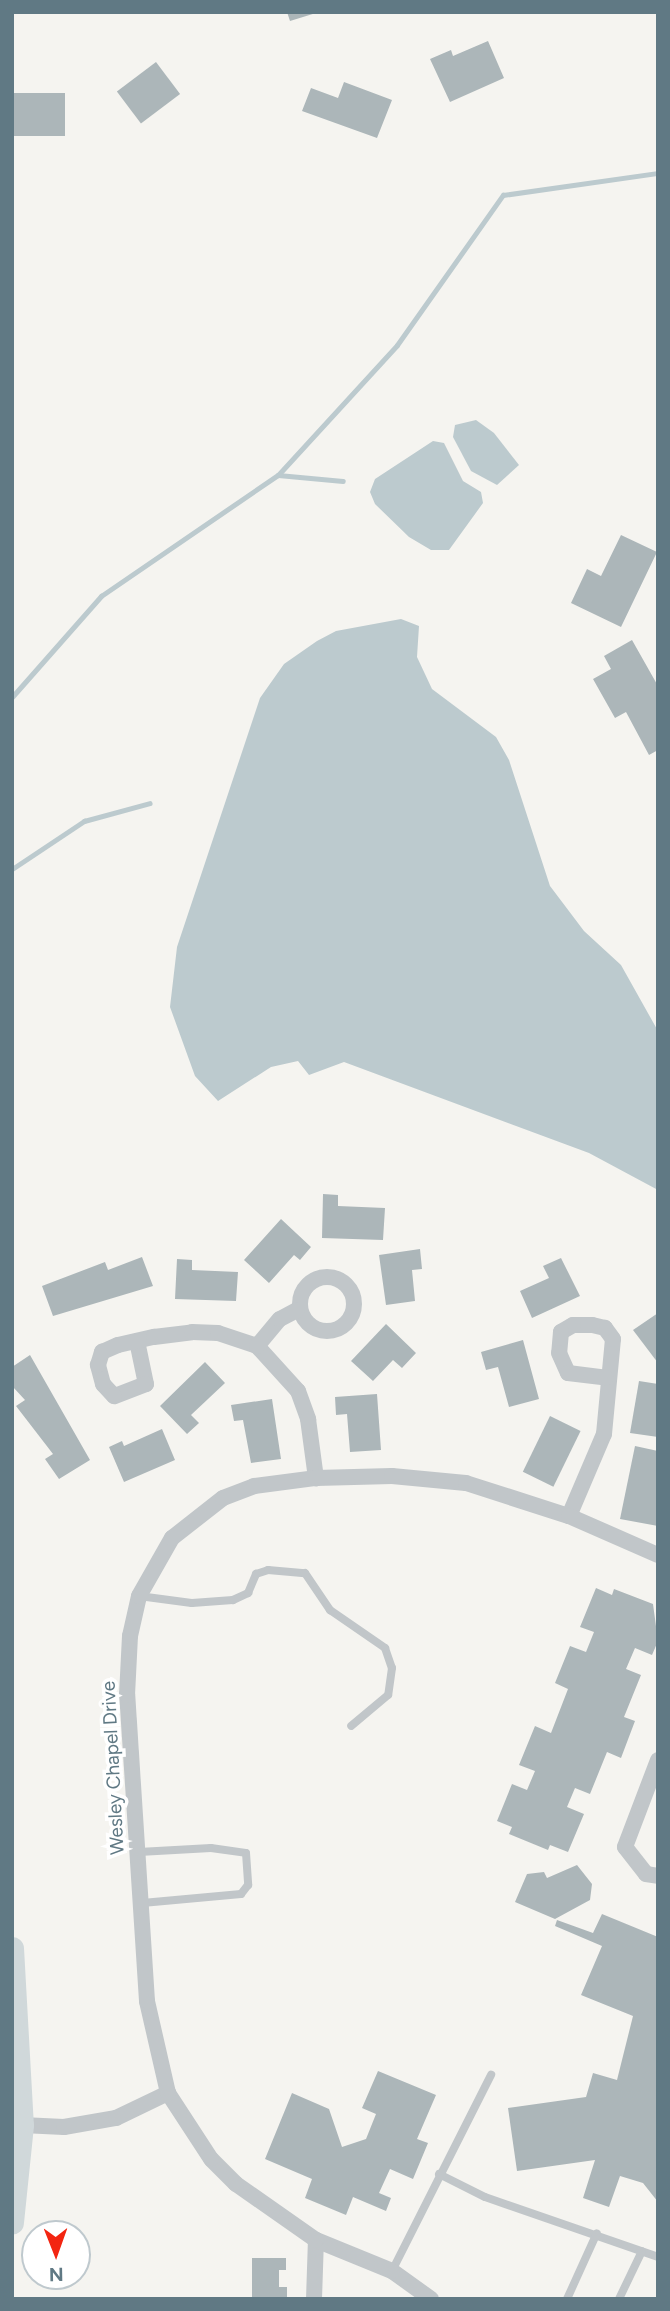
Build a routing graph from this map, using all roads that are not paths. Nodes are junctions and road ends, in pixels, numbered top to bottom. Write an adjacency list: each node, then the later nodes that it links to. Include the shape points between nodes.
1 (297, 1310): 3 (street, via 280,1320)
2 (137, 1341): 3 (street, via 192,1332 218,1333)
3 (257, 1346): 5 (street, via 298,1391 308,1419)
4 (606, 1378): 6 (street, via 604,1434)
5 (316, 1478): 6 (street, Wesley Chapel Drive, via 392,1476 466,1483); 8 (street, Wesley Chapel Drive, via 254,1486 204,1511 172,1538)
6 (569, 1516): 7 (street, Wesley Chapel Drive)
7 (658, 1555)
8 (139, 1596): 9 (lane, via 192,1603 233,1600 248,1593 256,1574 268,1570 305,1573 330,1610 385,1648 392,1668 388,1695); 11 (street, Wesley Chapel Drive, via 130,1636 127,1695)
9 (351, 1727)
10 (658, 1759): 12 (street, via 625,1847 646,1874)
11 (139, 1852): 13 (street, Wesley Chapel Drive); 13 (lane, via 240,1848 246,1853 248,1885 229,1896)
12 (658, 1876)
13 (142, 1903): 16 (street, Wesley Chapel Drive, via 146,2001)
14 (12, 1948): 17 (street)
15 (491, 2075): 18 (lane)
16 (168, 2093): 17 (street, via 104,2120); 21 (street, Wesley Chapel Drive, via 190,2131 230,2179)
17 (22, 2125): 19 (street)
18 (439, 2174): 20 (lane, via 485,2197); 24 (lane)
19 (12, 2222)
20 (597, 2233): 22 (lane); 27 (lane)
21 (316, 2240): 24 (street, Wesley Chapel Drive); 25 (street)
22 (642, 2251): 23 (lane); 28 (lane)
23 (658, 2257)
24 (393, 2272): 26 (street, Wesley Chapel Drive)
25 (314, 2299)
26 (431, 2299)
27 (567, 2299)
28 (619, 2299)

